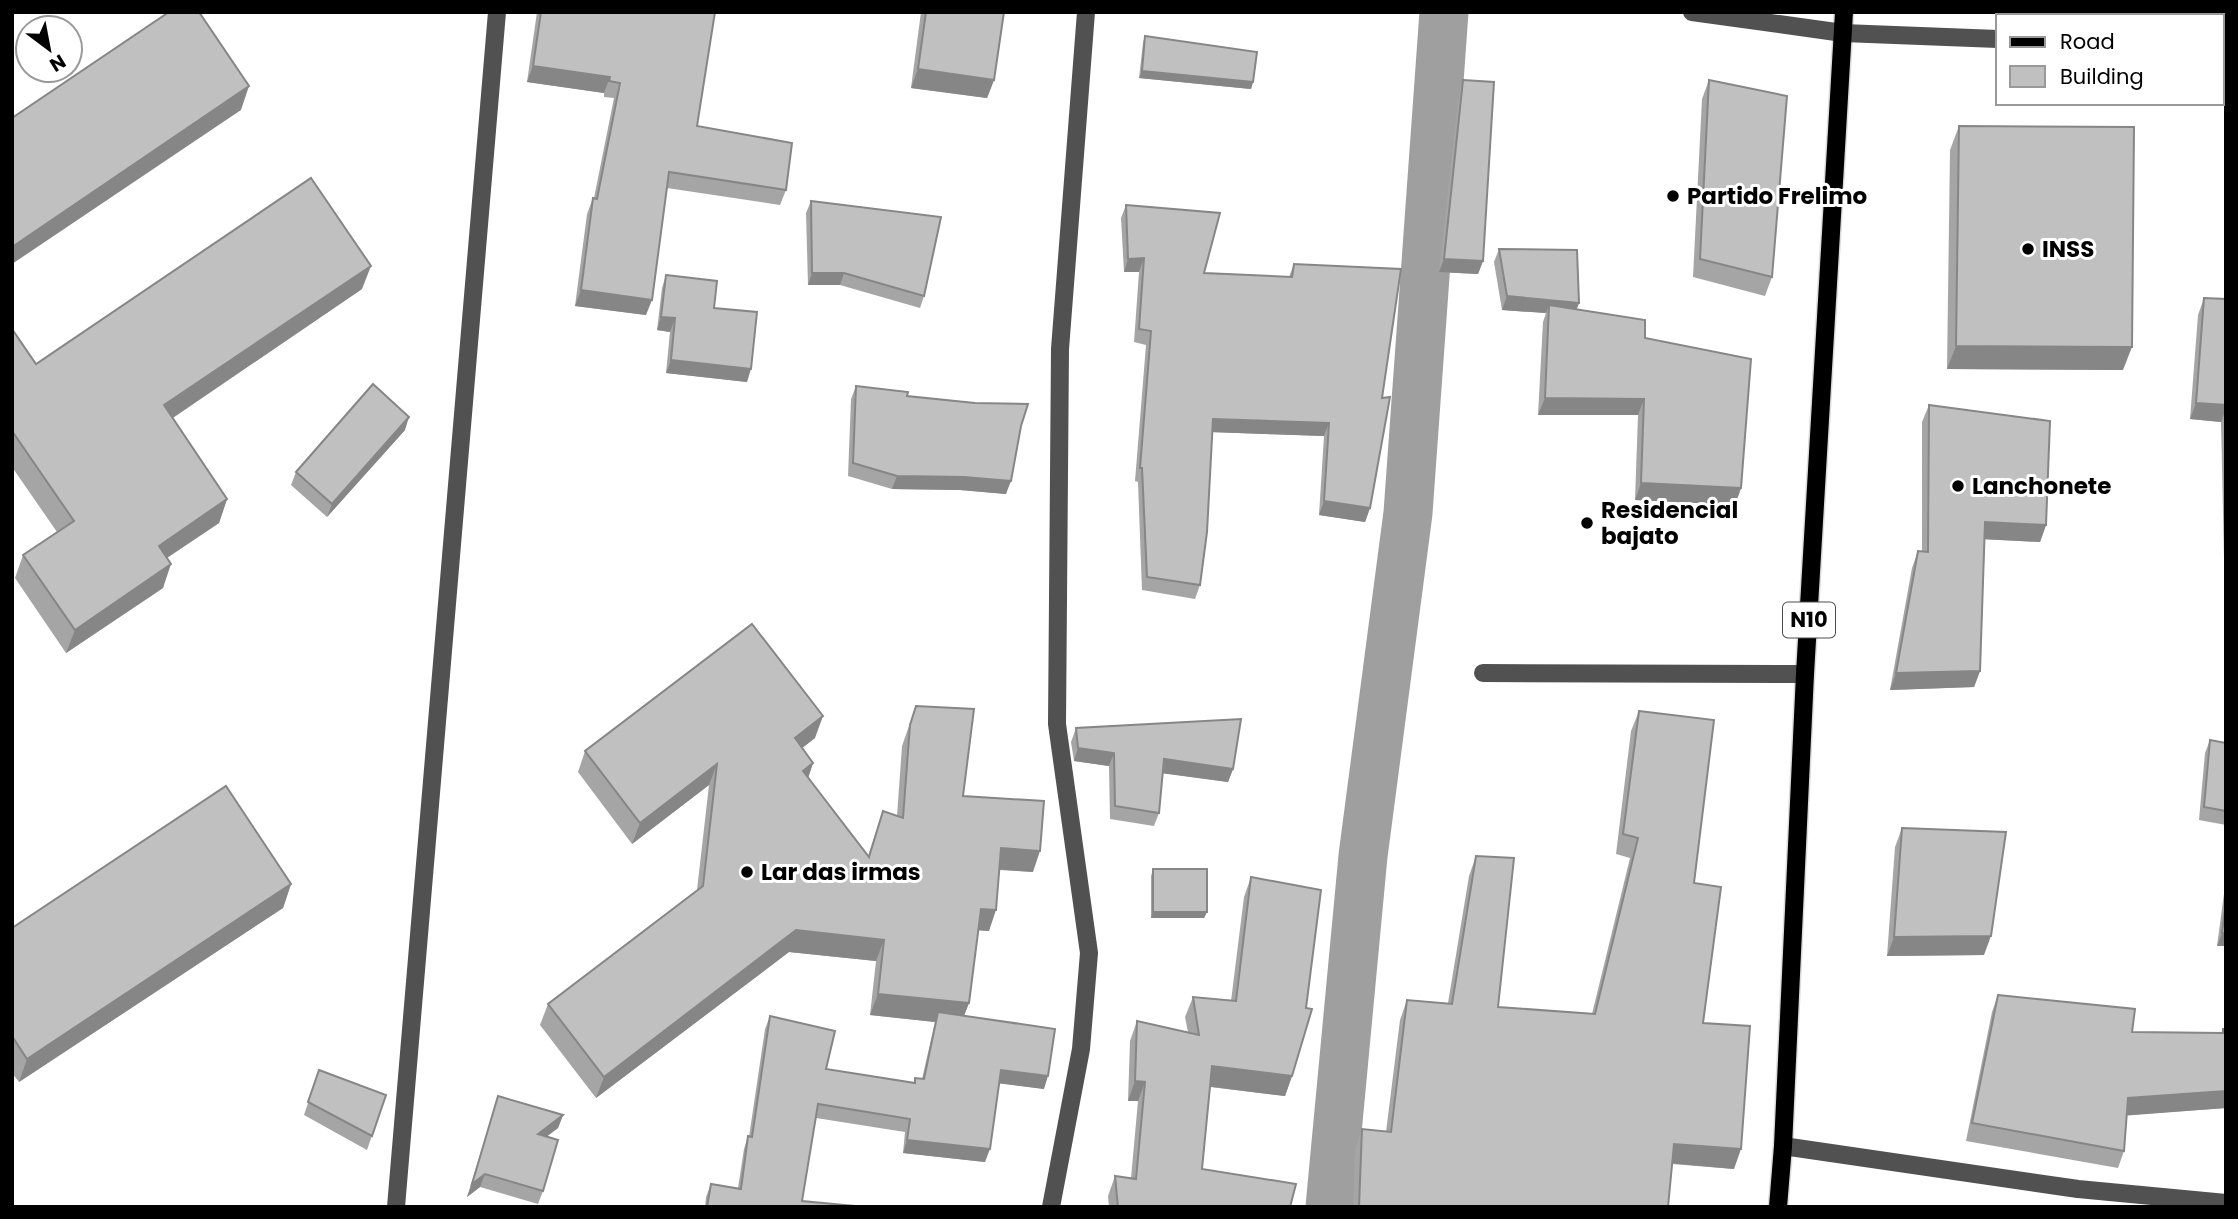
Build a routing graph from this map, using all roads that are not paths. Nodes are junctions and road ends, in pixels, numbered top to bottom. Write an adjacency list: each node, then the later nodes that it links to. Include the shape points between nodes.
1 (497, 12): 11 (street)
2 (1086, 12): 12 (street, via 1060,349 1057,724 1089,953 1080,1049)
3 (1692, 12): 5 (street)
4 (1844, 12): 5 (main road, N10)
5 (1843, 33): 6 (street); 8 (main road, N10)
6 (1996, 39)
7 (1483, 673): 8 (street)
8 (1805, 674): 9 (main road, N10)
9 (1783, 1146): 10 (street, via 2078,1189); 13 (main road, N10)
10 (2226, 1203)
11 (396, 1207)
12 (1051, 1207)
13 (1778, 1207)

